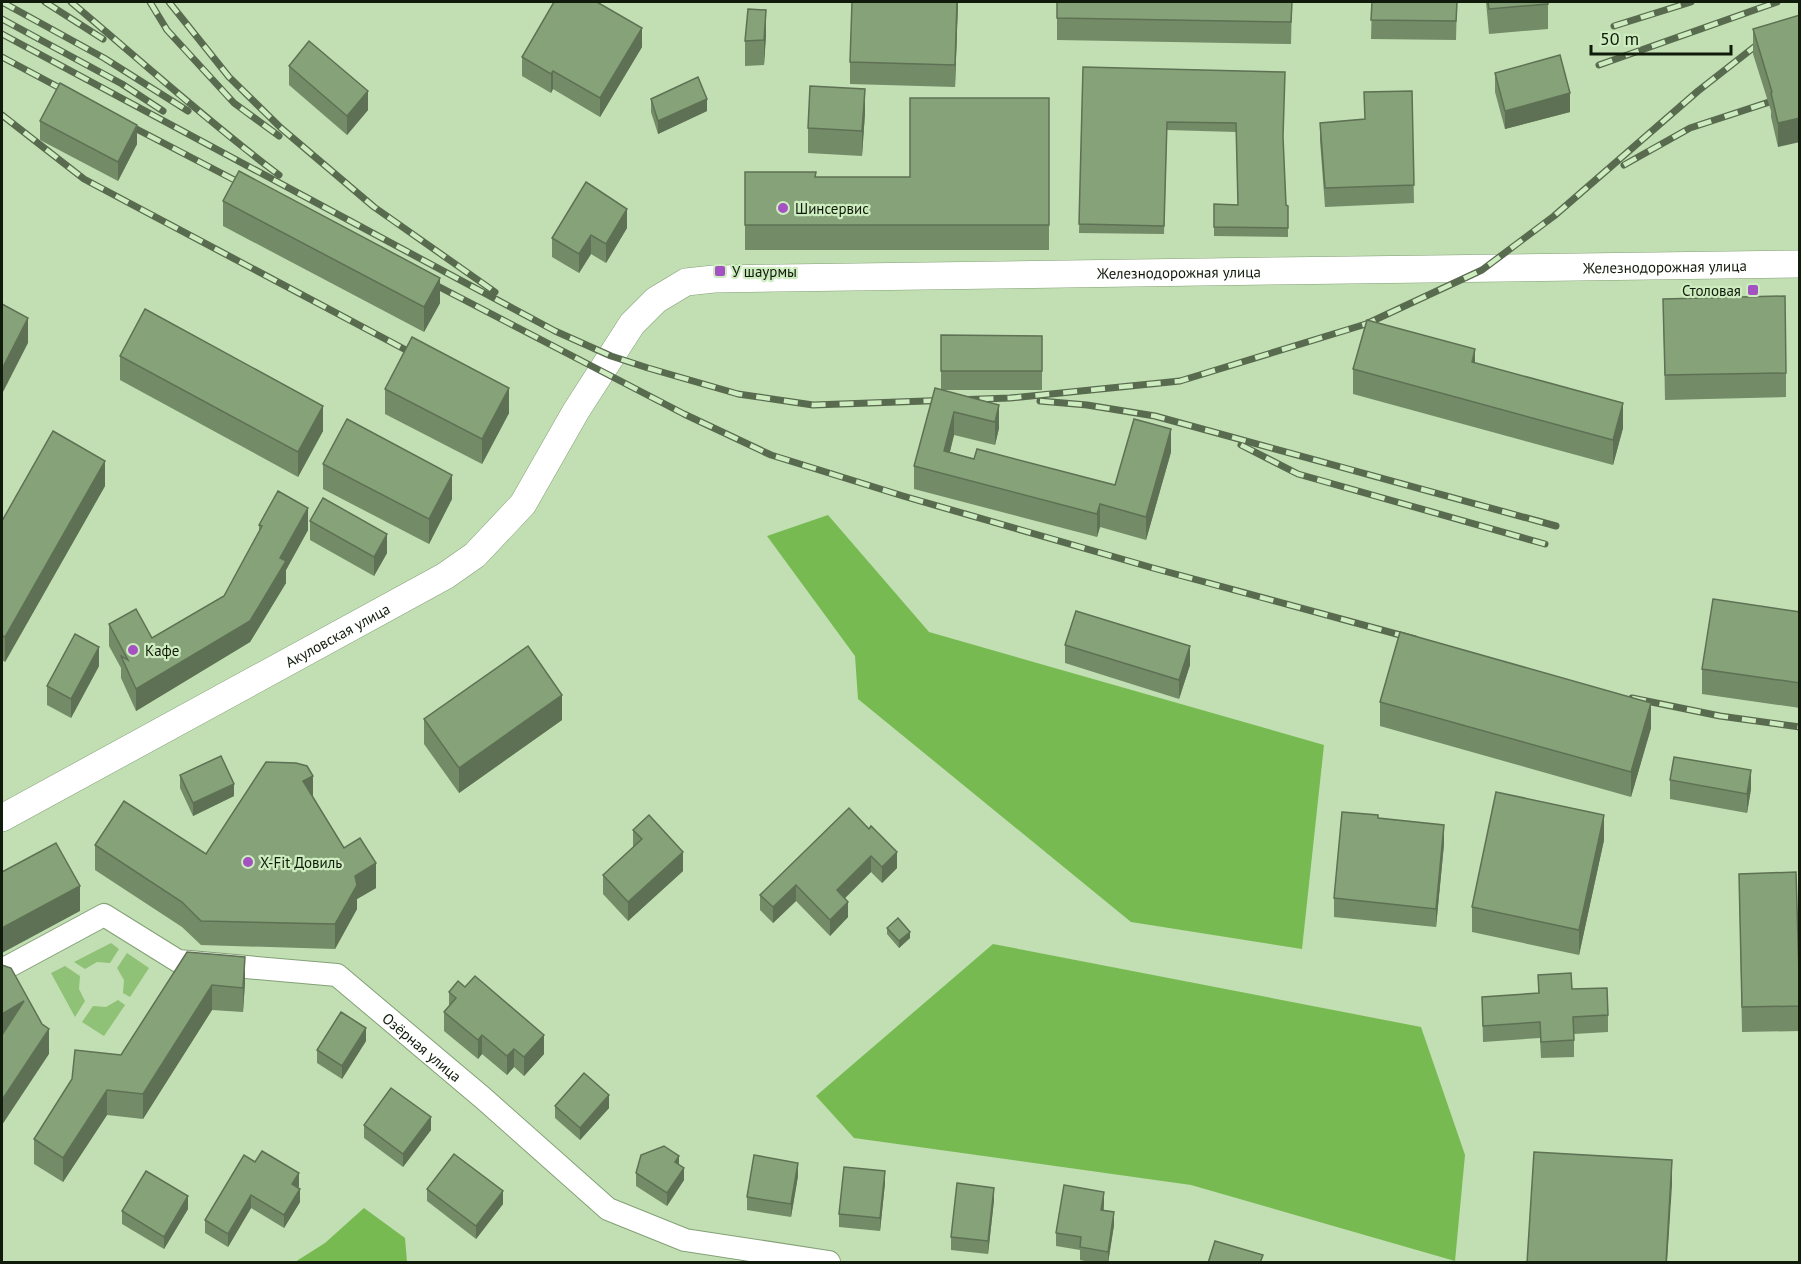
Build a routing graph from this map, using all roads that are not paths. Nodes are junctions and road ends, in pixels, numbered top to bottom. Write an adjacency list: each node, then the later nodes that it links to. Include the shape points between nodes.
1 (1800, 264): 2 (street, Железнодорожная улица, via 714,279 686,282 656,300 632,324)
2 (601, 371): 3 (street, Акуловская улица, via 523,504 475,555 445,576)
3 (2, 818)
4 (2, 970): 5 (street, Озёрная улица, via 104,915 178,961 337,975 608,1209 685,1240)
5 (829, 1263)

